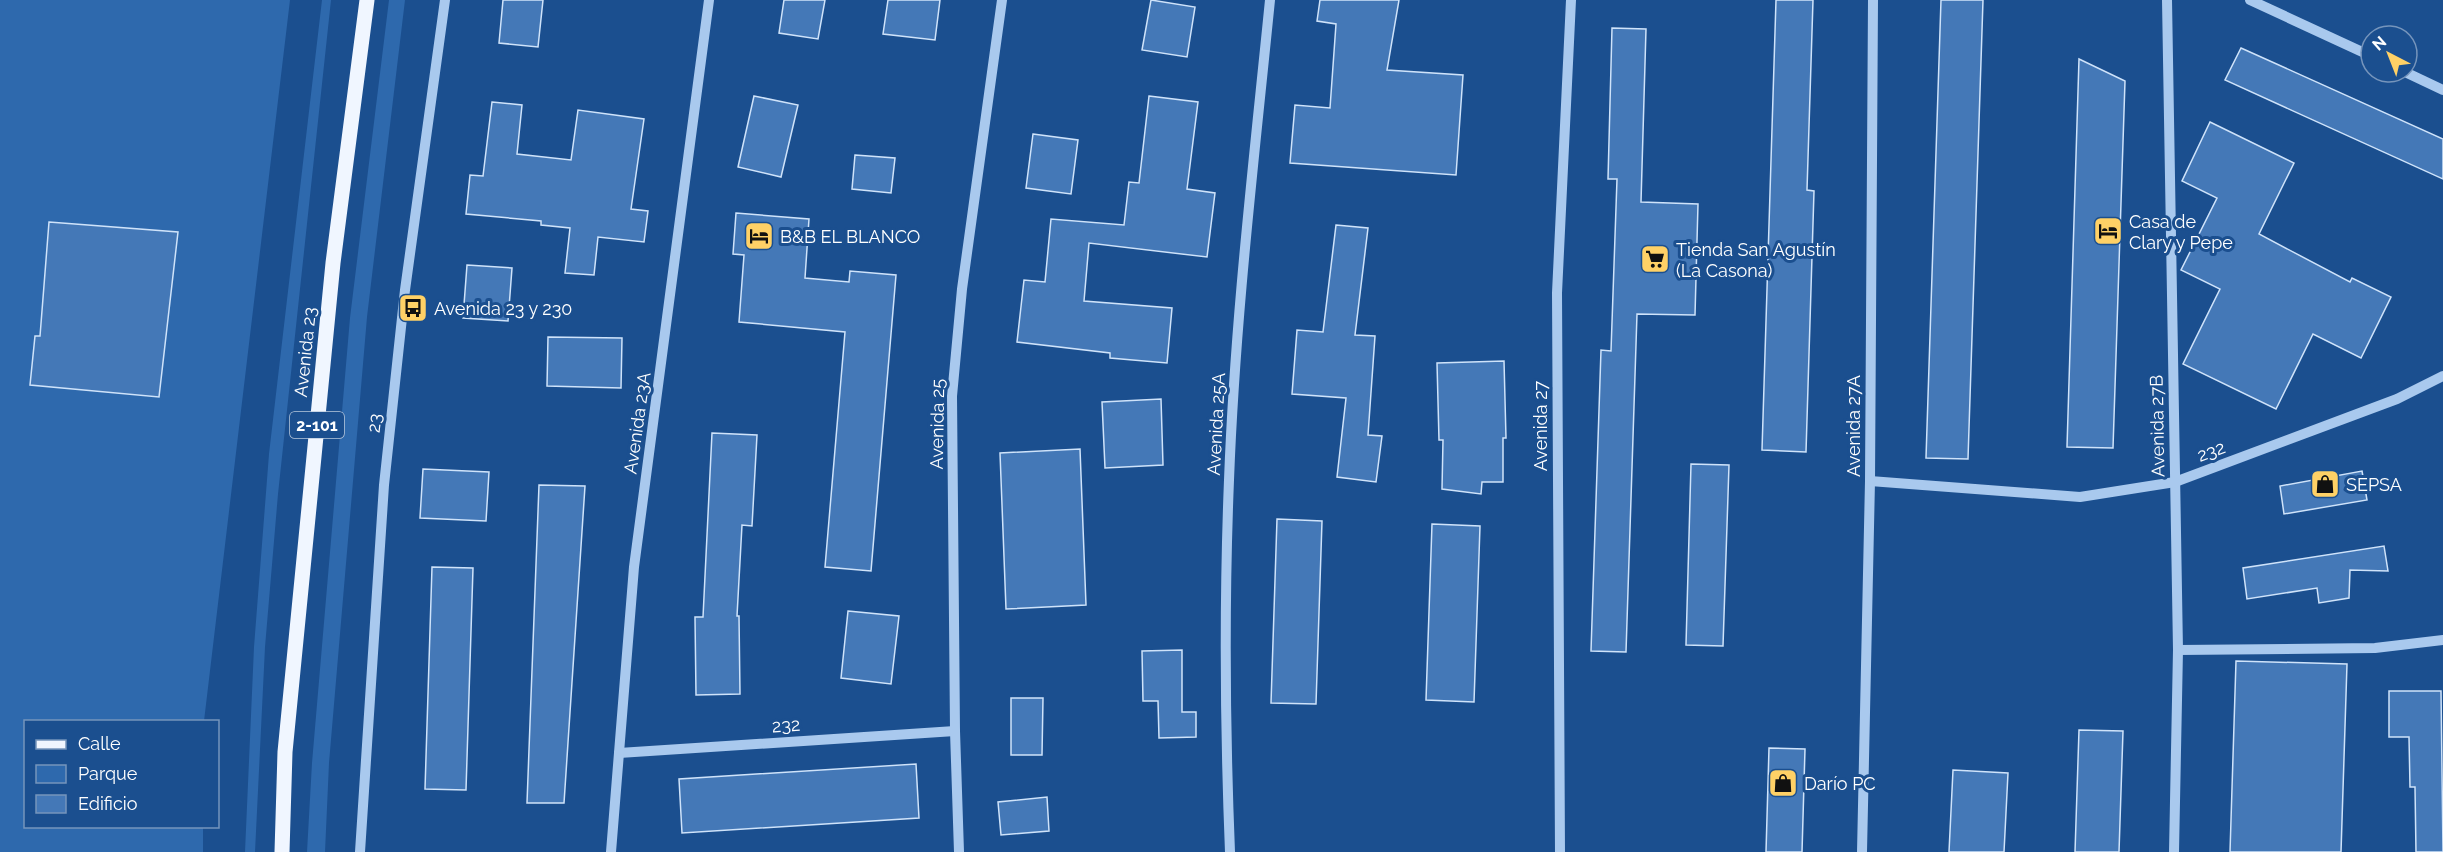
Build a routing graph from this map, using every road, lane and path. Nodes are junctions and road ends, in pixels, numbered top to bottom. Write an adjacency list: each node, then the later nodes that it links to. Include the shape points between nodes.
1 (367, 0): 20 (main road, Avenida 23 / 2-101, via 332,275 285,752)
2 (445, 0): 21 (street, 23, via 405,290 384,485)
3 (709, 0): 19 (street, Avenida 23A, via 634,567)
4 (1002, 0): 18 (street, Avenida 25, via 962,289 952,396)
5 (1270, 0): 24 (street, Avenida 25A, via 1240,295 1229,478 1226,758)
6 (1571, 0): 25 (street, Avenida 27, via 1557,293)
7 (1873, 0): 14 (street, Avenida 27A)
8 (2167, 0): 15 (street, Avenida 27B)
9 (2250, 0): 10 (street)
10 (2359, 50)
11 (2419, 79): 12 (street)
12 (2443, 90)
13 (2443, 376): 15 (street, 232, via 2397,399)
14 (1870, 481): 15 (street, 232, via 2080,497); 26 (street, Avenida 27A)
15 (2175, 482): 17 (street, Avenida 27B)
16 (2443, 640): 17 (street, via 2375,648)
17 (2178, 650): 27 (street, Avenida 27B)
18 (955, 731): 19 (street, 232); 23 (street, Avenida 25)
19 (619, 753): 22 (street, Avenida 23A)
20 (282, 852)
21 (360, 852)
22 (611, 852)
23 (959, 852)
24 (1230, 852)
25 (1560, 852)
26 (1862, 852)
27 (2174, 852)

